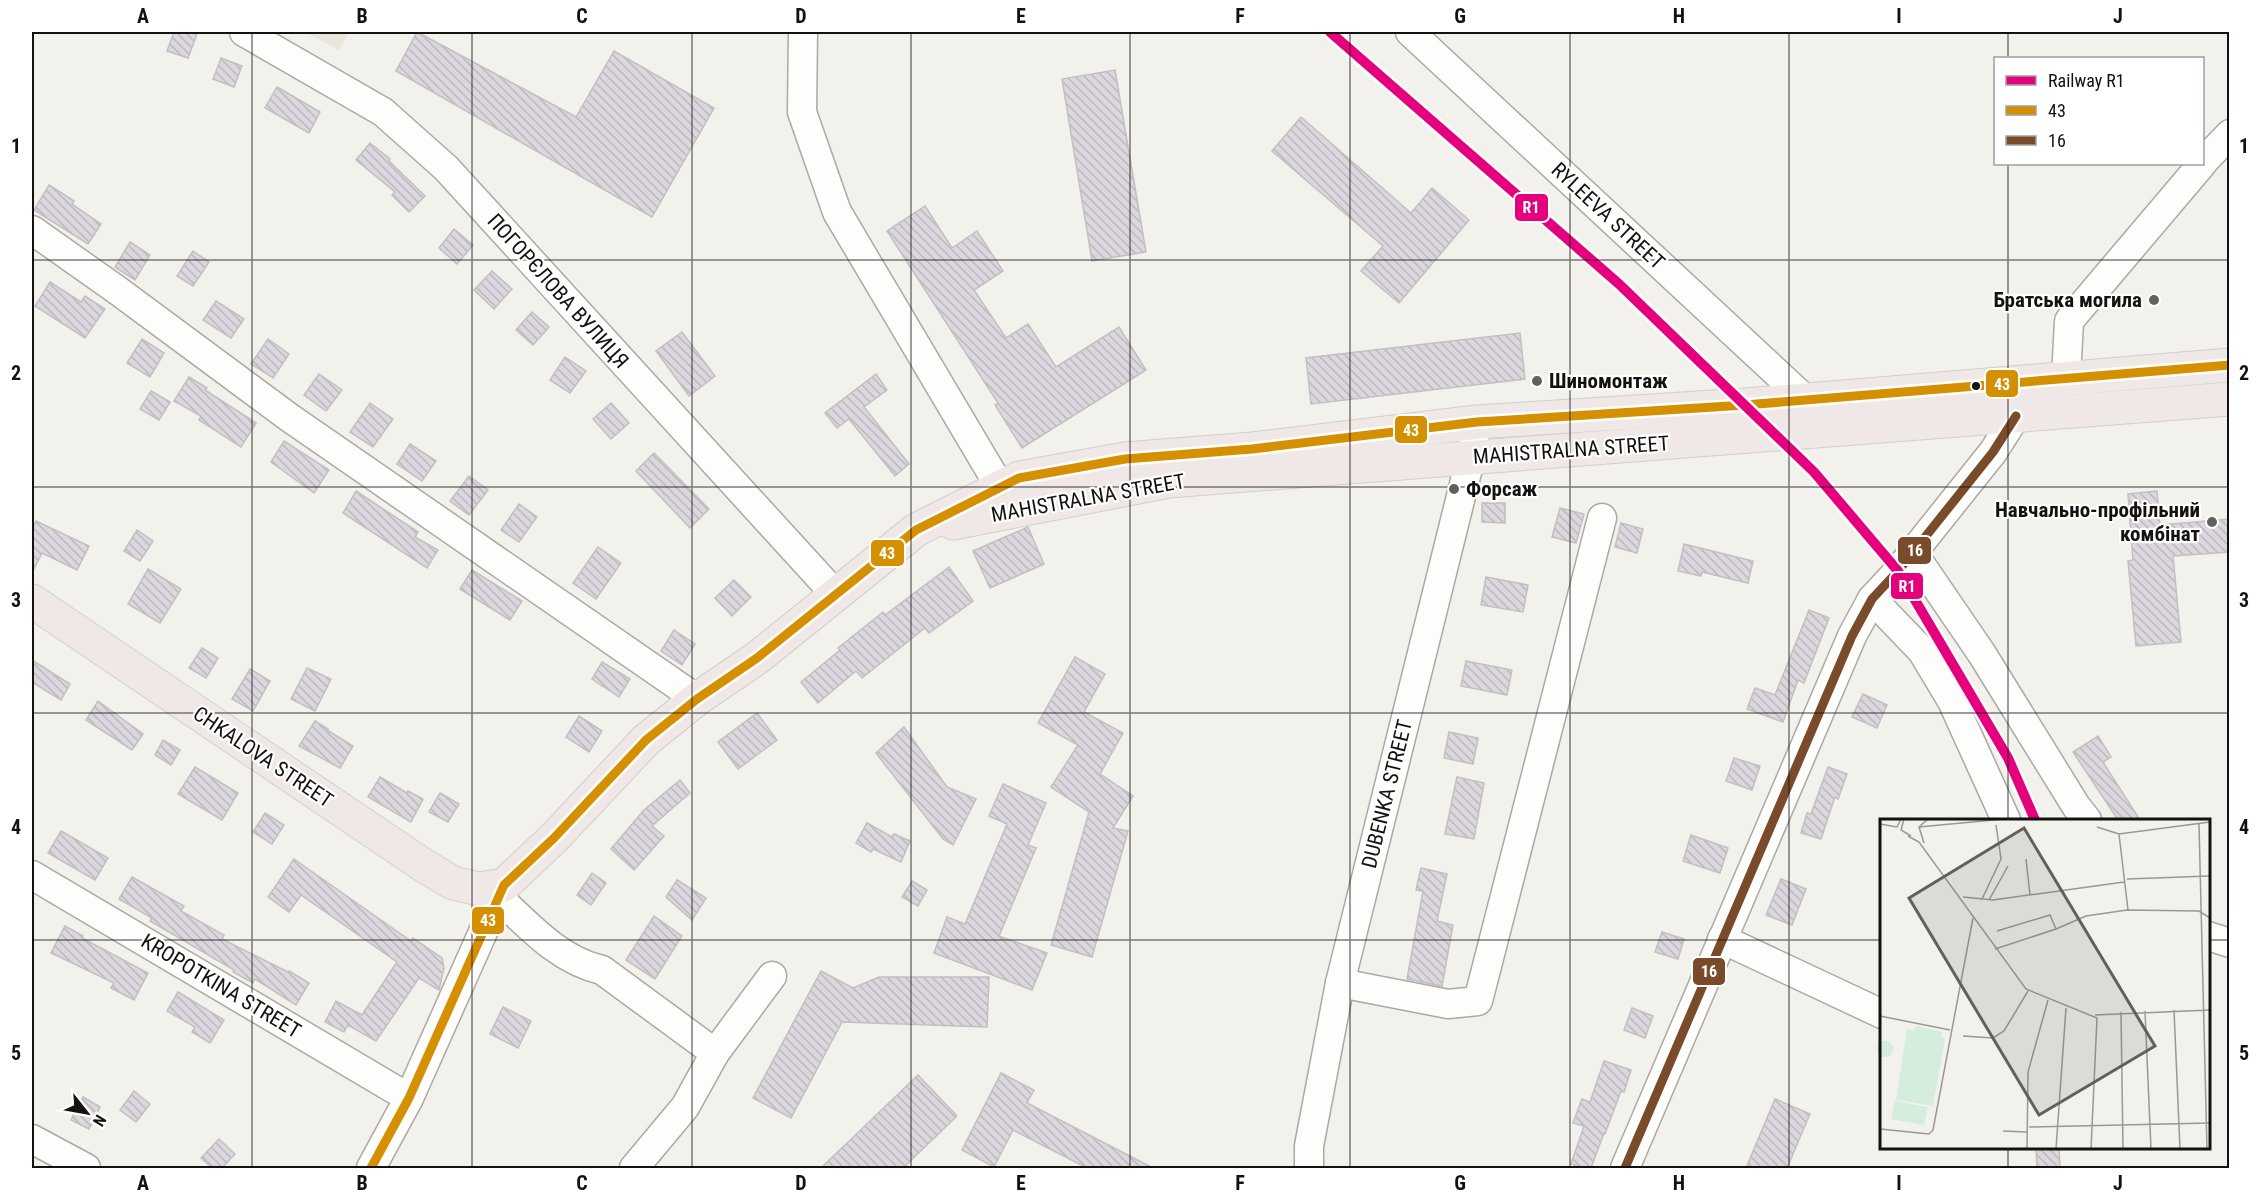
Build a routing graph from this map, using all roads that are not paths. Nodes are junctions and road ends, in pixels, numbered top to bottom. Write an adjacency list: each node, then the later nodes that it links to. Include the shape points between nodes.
1 (244, 32): 19 (street, ПОГОРЄЛОВА ВУЛИЦЯ, via 383,112 446,168)
2 (803, 32): 15 (street, via 802,112 837,212)
3 (1410, 32): 11 (street, RYLEEVA STREET)
4 (2229, 134): 5 (street)
5 (2204, 161)
6 (2200, 165): 9 (street, via 2069,321)
7 (32, 230): 22 (street, via 290,418)
8 (2229, 365): 9 (main road, MAHISTRALNA STREET)
9 (2066, 378): 11 (main road, MAHISTRALNA STREET)
10 (2229, 399): 12 (main road, MAHISTRALNA STREET)
11 (1807, 401): 13 (main road, MAHISTRALNA STREET)
12 (2016, 416): 14 (main road, MAHISTRALNA STREET); 18 (street)
13 (1477, 422): 14 (street, DUBENKA STREET); 15 (main road, MAHISTRALNA STREET, via 1251,449 1125,459 1018,478)
14 (1471, 456): 17 (main road, MAHISTRALNA STREET, via 1169,481); 31 (street, DUBENKA STREET)
15 (1000, 487): 17 (main road, MAHISTRALNA STREET)
16 (1602, 518): 31 (street, via 1478,1001 1448,1004)
17 (916, 530): 19 (main road, MAHISTRALNA STREET)
18 (1913, 553): 20 (street); 24 (street)
19 (836, 595): 22 (main road, MAHISTRALNA STREET, via 757,658)
20 (1872, 599): 23 (street, via 1922,651 1952,700); 28 (street, via 1852,636)
21 (32, 601): 26 (main road, CHKALOVA STREET, via 423,865 453,883)
22 (697, 699): 26 (main road, MAHISTRALNA STREET, via 646,740)
23 (2006, 819)
24 (2086, 819)
25 (32, 875): 34 (street, KROPOTKINA STREET)
26 (501, 891): 33 (street, via 548,944 585,967 602,970); 34 (street, MAHISTRALNA STREET)
27 (2210, 937): 29 (street)
28 (1722, 939): 32 (street); 40 (street)
29 (2229, 943)
30 (772, 976): 33 (street)
31 (1340, 983): 39 (street, DUBENKA STREET, via 1309,1146)
32 (1880, 1014)
33 (715, 1053): 38 (street, via 685,1107)
34 (409, 1098): 37 (street, MAHISTRALNA STREET)
35 (32, 1139): 36 (street)
36 (86, 1168)
37 (371, 1168)
38 (634, 1168)
39 (1309, 1168)
40 (1625, 1168)

